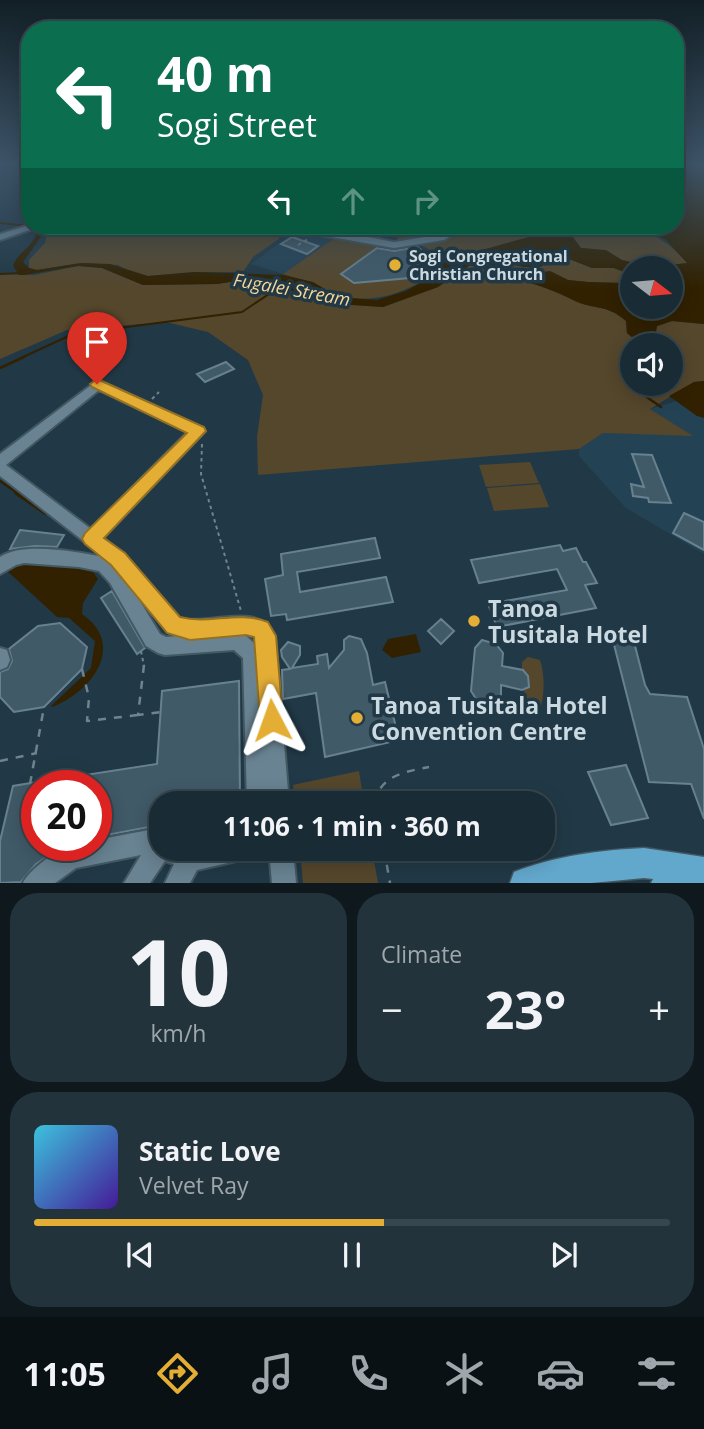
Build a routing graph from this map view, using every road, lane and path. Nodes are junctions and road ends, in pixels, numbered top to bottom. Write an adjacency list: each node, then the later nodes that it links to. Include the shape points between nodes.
1 (21, 231): 4 (street)
2 (315, 235): 6 (path)
3 (338, 235): 5 (street, via 394,244)
4 (0, 237)
5 (443, 237)
6 (298, 245)
7 (159, 392): 8 (path)
8 (150, 405)
9 (202, 435): 14 (path, via 201,474)
10 (0, 462): 12 (street, via 97,384 198,431)
11 (0, 468): 12 (street)
12 (92, 539): 14 (street, via 118,559 174,626 190,630)
13 (0, 568): 24 (street, via 24,555 104,565 153,640 165,646 238,641 252,654)
14 (246, 625): 25 (street, via 261,629 266,636)
15 (141, 651): 19 (path, via 144,664)
16 (82, 669): 19 (path, via 89,698 87,721)
17 (44, 707): 20 (path)
18 (161, 712): 19 (path)
19 (138, 715)
20 (37, 753): 21 (path); 23 (path)
21 (0, 761)
22 (429, 767): 26 (path, via 388,777)
23 (33, 770)
24 (258, 791)
25 (277, 791)
26 (376, 791)
27 (149, 842): 33 (street, via 71,858)
28 (152, 861): 34 (street)
29 (189, 861): 35 (street)
30 (282, 861): 36 (street)
31 (386, 861): 37 (path)
32 (687, 876): 38 (main road, via 663,864 634,864)
33 (40, 882)
34 (136, 883)
35 (177, 883)
36 (284, 883)
37 (390, 883)
38 (525, 883)

